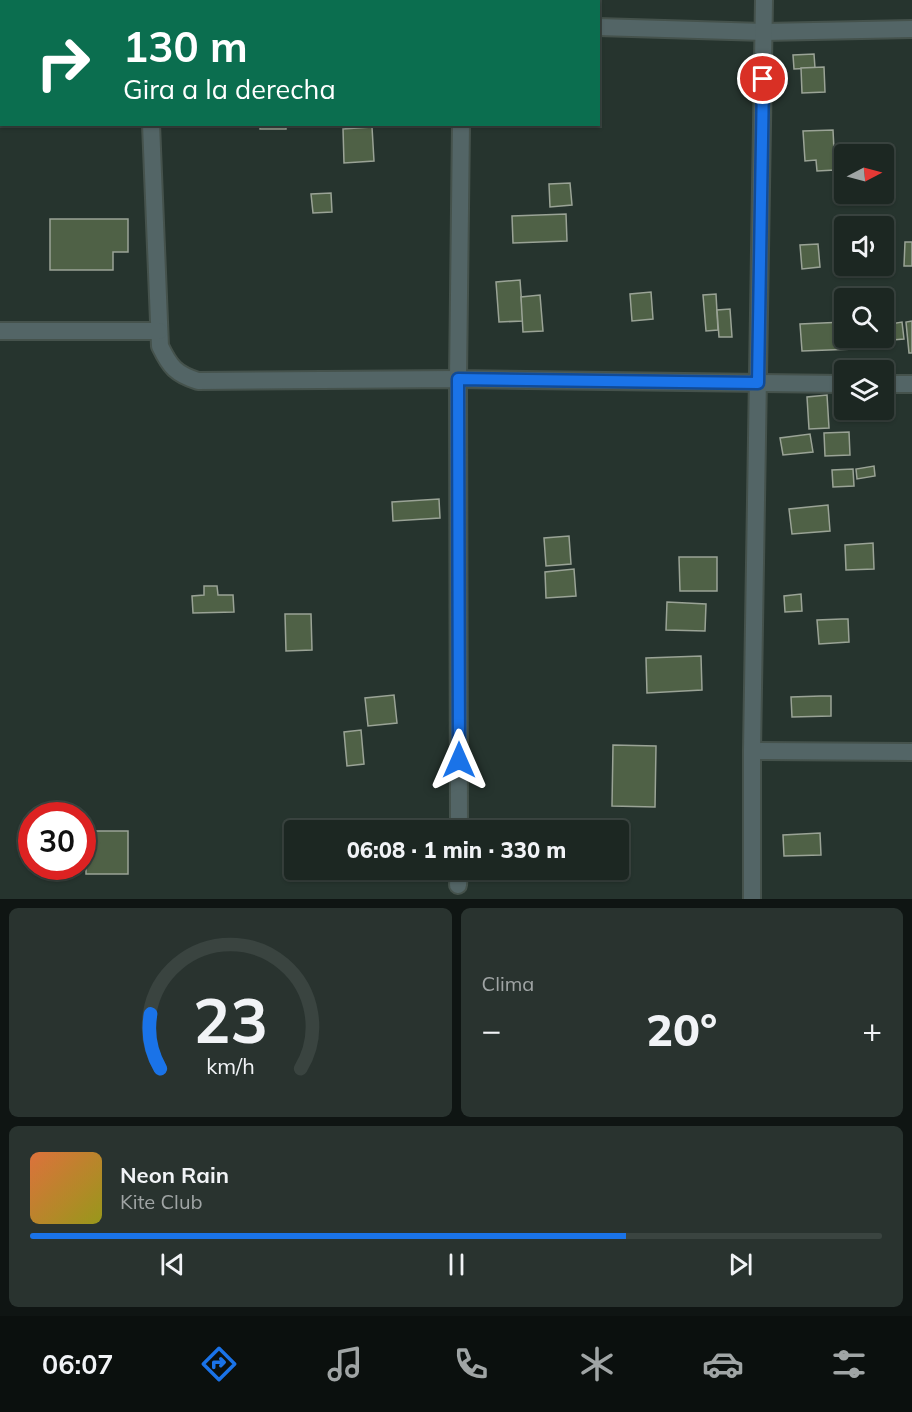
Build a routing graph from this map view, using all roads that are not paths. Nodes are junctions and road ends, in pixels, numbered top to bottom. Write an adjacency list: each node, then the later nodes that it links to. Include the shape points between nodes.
1 (764, 0): 4 (street)
2 (600, 27): 4 (street)
3 (912, 29): 4 (street)
4 (764, 32): 10 (street)
5 (151, 126): 8 (street)
6 (462, 126): 9 (street)
7 (0, 331): 8 (street)
8 (159, 332): 9 (street, via 167,361 180,375 198,381)
9 (458, 379): 10 (street); 16 (street)
10 (758, 383): 11 (street); 14 (street)
11 (834, 384)
12 (894, 384): 13 (street)
13 (912, 384)
14 (752, 751): 15 (street); 17 (street)
15 (912, 752)
16 (459, 820)
17 (752, 899)

